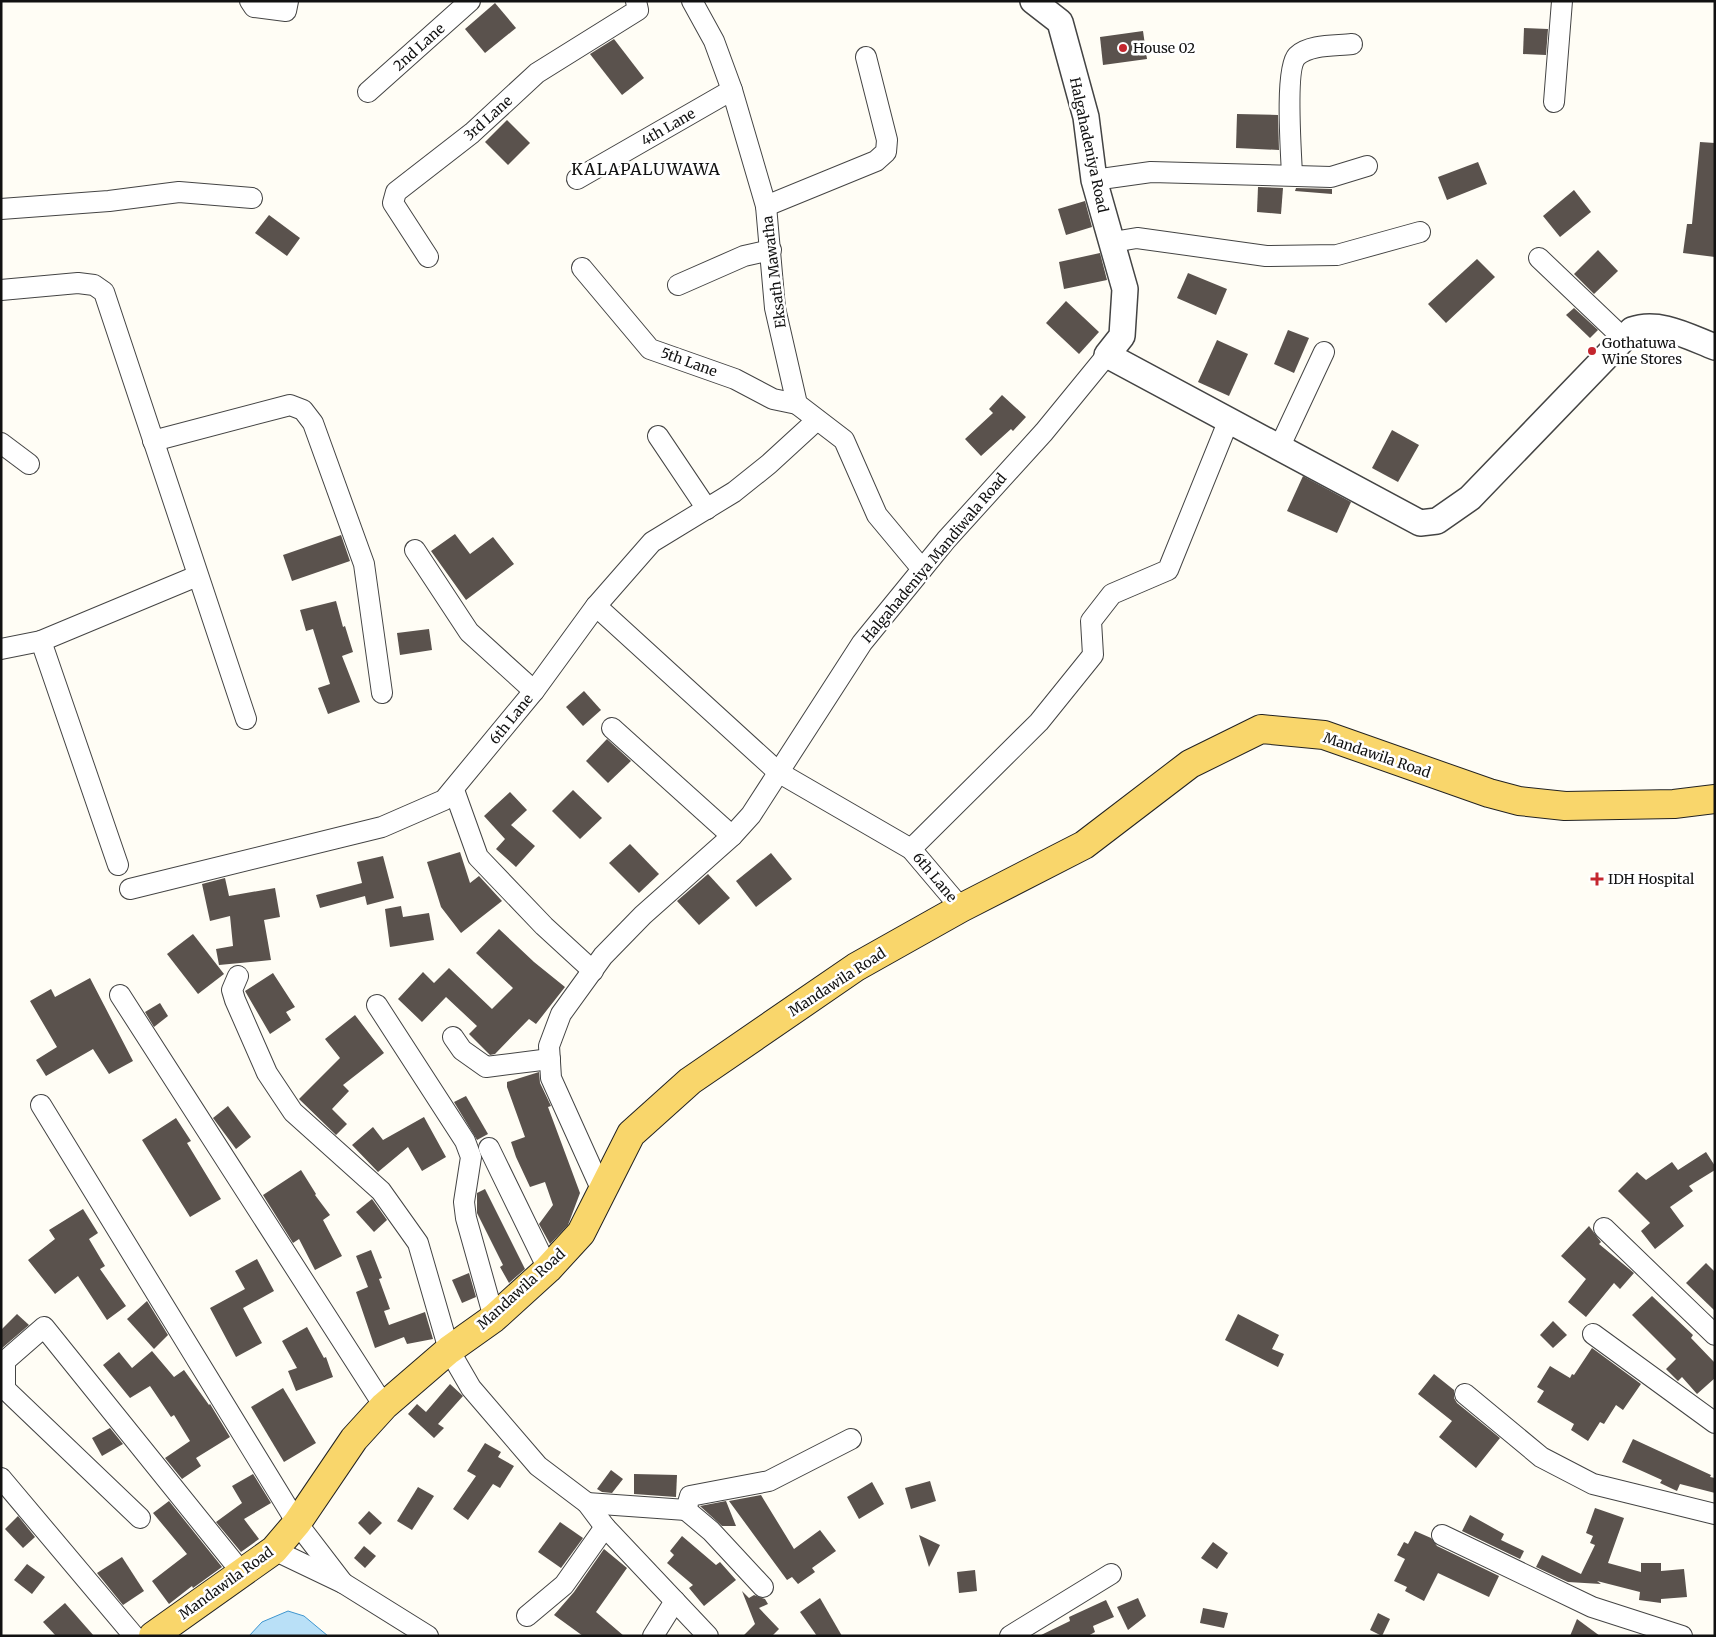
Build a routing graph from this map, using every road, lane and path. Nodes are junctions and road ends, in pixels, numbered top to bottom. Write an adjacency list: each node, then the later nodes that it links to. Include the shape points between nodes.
1 (250, 1): 2 (street, via 254,7 286,11)
2 (288, 1)
3 (470, 1): 11 (street, 2nd Lane)
4 (636, 1): 23 (street, 3rd Lane, via 638,10 537,73 472,133 396,192 393,203)
5 (692, 1): 10 (street, Eksath Mawatha, via 714,41)
6 (1033, 1): 16 (street, Halgahadeniya Road, via 1060,22 1086,117)
7 (1562, 1): 12 (street)
8 (1352, 44): 14 (street, via 1310,49 1296,57 1290,74)
9 (866, 57): 18 (street, via 887,140 886,152 876,161)
10 (732, 90): 15 (street, 4th Lane); 18 (street, Eksath Mawatha)
11 (368, 92)
12 (1554, 102)
13 (1367, 166): 14 (street, via 1331,176)
14 (1292, 174): 16 (street, via 1151,172)
15 (577, 179)
16 (1094, 180): 21 (street, Halgahadeniya Road)
17 (252, 198): 19 (street, via 179,192)
18 (766, 206): 22 (street, Eksath Mawatha)
19 (1, 209)
20 (1420, 232): 21 (street, via 1338,255 1266,256 1137,238)
21 (1113, 242): 31 (street, Halgahadeniya Road, via 1125,289 1122,336)
22 (771, 250): 26 (street, via 744,256); 32 (street, Eksath Mawatha, via 775,308)
23 (428, 257)
24 (1540, 258): 28 (street)
25 (582, 268): 32 (street, 5th Lane, via 650,349 735,379 773,400)
26 (678, 285)
27 (1, 290): 36 (street, via 78,284 94,285 104,292)
28 (1622, 338): 29 (street, via 1642,326 1659,327); 38 (street, via 1470,498 1438,521 1420,523)
29 (1715, 347)
30 (1324, 352): 38 (street)
31 (1106, 356): 34 (street); 42 (street, Halgahadeniya Mandiwala Road, via 1044,432)
32 (797, 404): 33 (street)
33 (817, 420): 40 (street, 6th Lane, via 762,470); 42 (street, via 844,440 878,515)
34 (1228, 422): 38 (street); 55 (street, via 1168,570 1112,594 1091,621 1093,655 1038,722)
35 (658, 436): 40 (street)
36 (153, 441): 43 (street); 48 (street, via 290,405 302,410 313,423 364,564)
37 (1, 444): 39 (street)
38 (1280, 446)
39 (29, 464)
40 (707, 509): 44 (street, 6th Lane, via 652,542)
41 (415, 550): 47 (street, via 469,632)
42 (922, 569): 51 (street, Halgahadeniya Mandiwala Road, via 862,643)
43 (197, 576): 45 (street); 49 (street)
44 (596, 606): 47 (street, 6th Lane); 51 (street, 6th Lane)
45 (40, 641): 46 (street); 56 (street)
46 (1, 649)
47 (534, 690): 52 (street, 6th Lane)
48 (382, 693)
49 (246, 719)
50 (612, 728): 54 (street)
51 (778, 772): 54 (street, Halgahadeniya Mandiwala Road, via 751,815); 55 (street, 6th Lane)
52 (454, 790): 57 (street, 6th Lane, via 444,800 382,827); 59 (street, via 478,857 544,926)
53 (1715, 799): 58 (main road, Mandawila Road, via 1674,804 1565,806 1519,801 1324,735 1261,729 1190,764 1084,846)
54 (732, 836): 59 (street, Halgahadeniya Mandiwala Road, via 643,915)
55 (911, 849): 58 (street, 6th Lane)
56 (118, 865)
57 (130, 889)
58 (961, 908): 67 (main road, Mandawila Road, via 856,967 690,1080 631,1134)
59 (593, 971): 64 (street, Halgahadeniya Mandiwala Road, via 562,1014 549,1046)
60 (238, 976): 73 (street, via 232,990 235,1000 267,1073 293,1112 381,1191 418,1243)
61 (120, 995): 75 (street)
62 (377, 1005): 70 (street, via 471,1157 464,1202 466,1218)
63 (453, 1037): 64 (street, via 462,1050 486,1067)
64 (550, 1059): 67 (street, Halgahadeniya Mandiwala Road, via 551,1078)
65 (42, 1105): 83 (street)
66 (489, 1148): 69 (street)
67 (602, 1191): 69 (main road, Mandawila Road, via 581,1233)
68 (1604, 1228): 72 (street)
69 (548, 1269): 70 (main road, Mandawila Road)
70 (494, 1318): 73 (main road, Mandawila Road)
71 (1593, 1334): 76 (street)
72 (1715, 1335)
73 (449, 1350): 75 (main road, Mandawila Road); 79 (street, via 471,1388 538,1466)
74 (1465, 1394): 81 (street, via 1541,1457 1593,1484)
75 (384, 1406): 83 (main road, Mandawila Road, via 354,1439)
76 (1715, 1423)
77 (851, 1439): 80 (street, via 769,1481 690,1496)
78 (1, 1478): 93 (street)
79 (587, 1503): 80 (street); 84 (street)
80 (686, 1510): 90 (street, via 711,1531)
81 (1715, 1514)
82 (140, 1518): 87 (street, via 5,1389 5,1361 44,1328)
83 (297, 1523): 86 (main road, Mandawila Road); 89 (street)
84 (605, 1527): 91 (street); 92 (street, via 564,1585)
85 (1442, 1535): 99 (street, via 1592,1607)
86 (274, 1550): 87 (main road, Mandawila Road); 89 (street)
87 (243, 1574): 94 (main road, Mandawila Road)
88 (1111, 1574): 98 (street)
89 (342, 1583): 95 (street)
90 (763, 1588)
91 (675, 1601): 96 (street); 97 (street)
92 (527, 1616)
93 (134, 1636)
94 (153, 1636)
95 (428, 1636)
96 (653, 1636)
97 (708, 1636)
98 (1010, 1636)
99 (1682, 1636)

